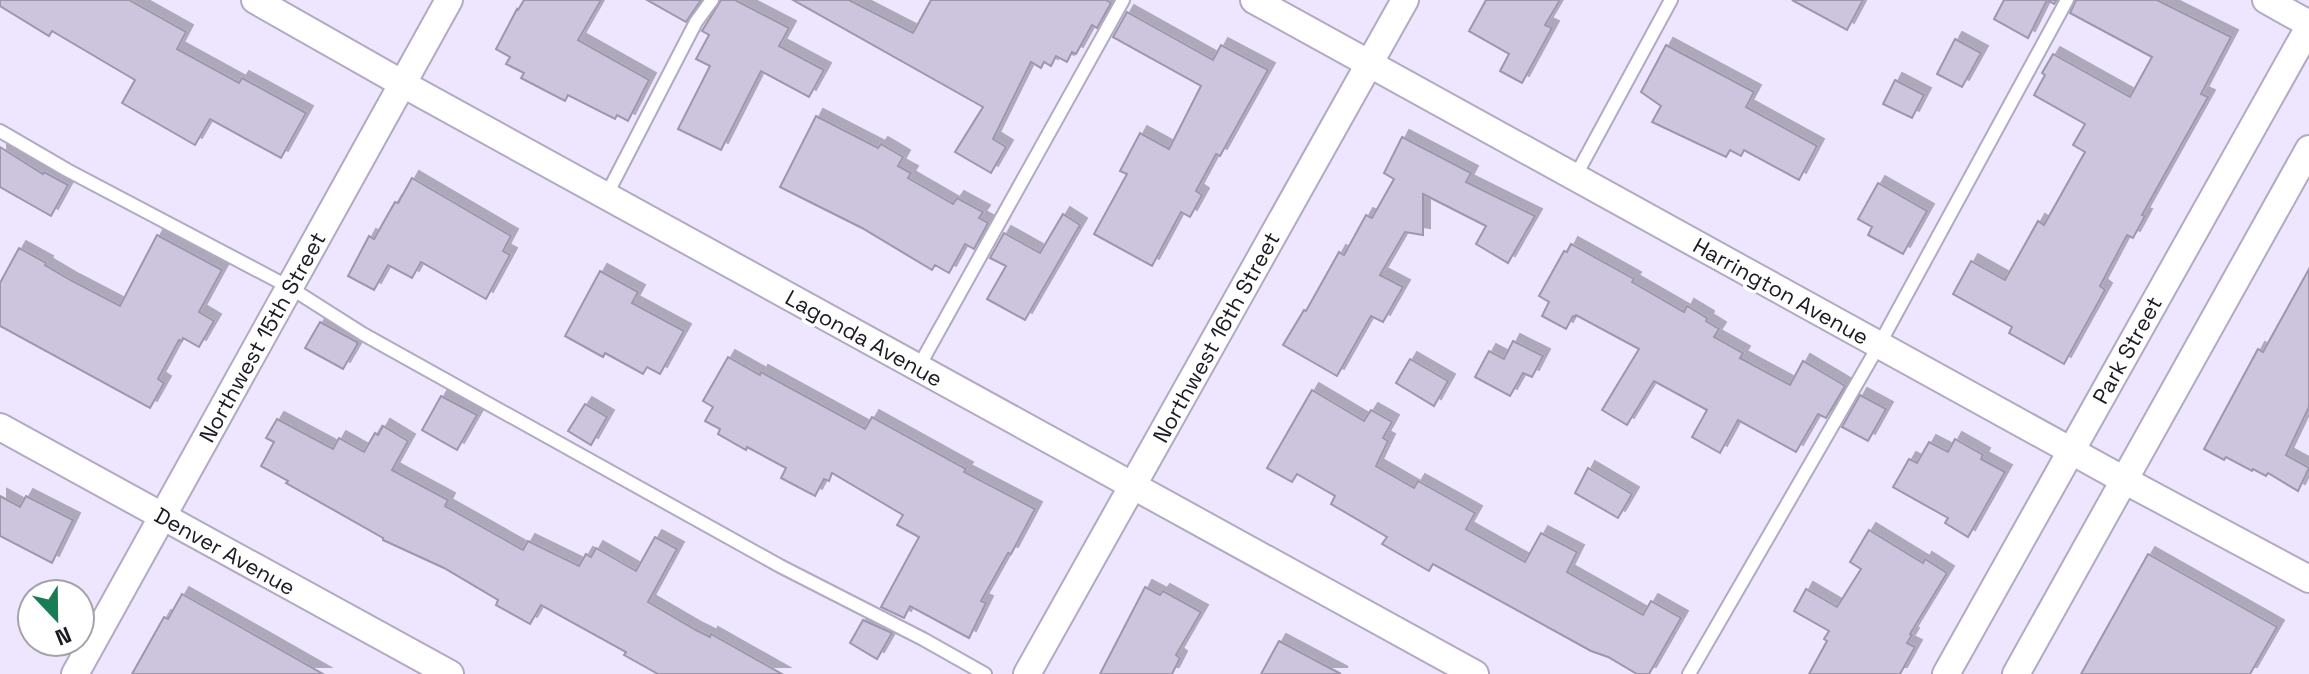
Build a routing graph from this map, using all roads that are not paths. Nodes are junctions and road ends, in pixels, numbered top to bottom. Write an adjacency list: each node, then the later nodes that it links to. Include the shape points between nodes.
1 (255, 0): 12 (street, Lagonda Avenue)
2 (449, 0): 12 (street, Northwest 15th Street)
3 (712, 0): 16 (lane)
4 (1123, 0): 19 (lane)
5 (1254, 0): 11 (street, Harrington Avenue)
6 (1405, 0): 11 (street, Northwest 16th Street)
7 (1671, 0): 15 (lane)
8 (2067, 0): 18 (lane)
9 (2266, 0): 10 (street)
10 (2309, 25): 21 (street, Park Street)
11 (1369, 64): 15 (street, Harrington Avenue); 23 (street, Northwest 16th Street)
12 (403, 84): 16 (street, Lagonda Avenue); 17 (street, Northwest 15th Street)
13 (0, 131): 17 (lane)
14 (2309, 149): 22 (street)
15 (1575, 177): 18 (street, Harrington Avenue)
16 (606, 196): 19 (street, Lagonda Avenue)
17 (289, 287): 24 (street, Northwest 15th Street); 28 (lane, via 363,334)
18 (1879, 345): 21 (street, Harrington Avenue); 31 (lane)
19 (918, 368): 23 (street, Lagonda Avenue)
20 (0, 427): 24 (street, Denver Avenue)
21 (2071, 451): 22 (street, Harrington Avenue); 32 (street, Park Street)
22 (2124, 480): 25 (street, Harrington Avenue); 33 (street)
23 (1132, 486): 29 (street, Northwest 16th Street); 30 (street, Lagonda Avenue)
24 (161, 517): 26 (street, Northwest 15th Street); 27 (street, Denver Avenue)
25 (2309, 579)
26 (75, 674)
27 (450, 674)
28 (985, 674)
29 (1027, 674)
30 (1475, 674)
31 (1689, 674)
32 (1946, 674)
33 (2016, 674)

